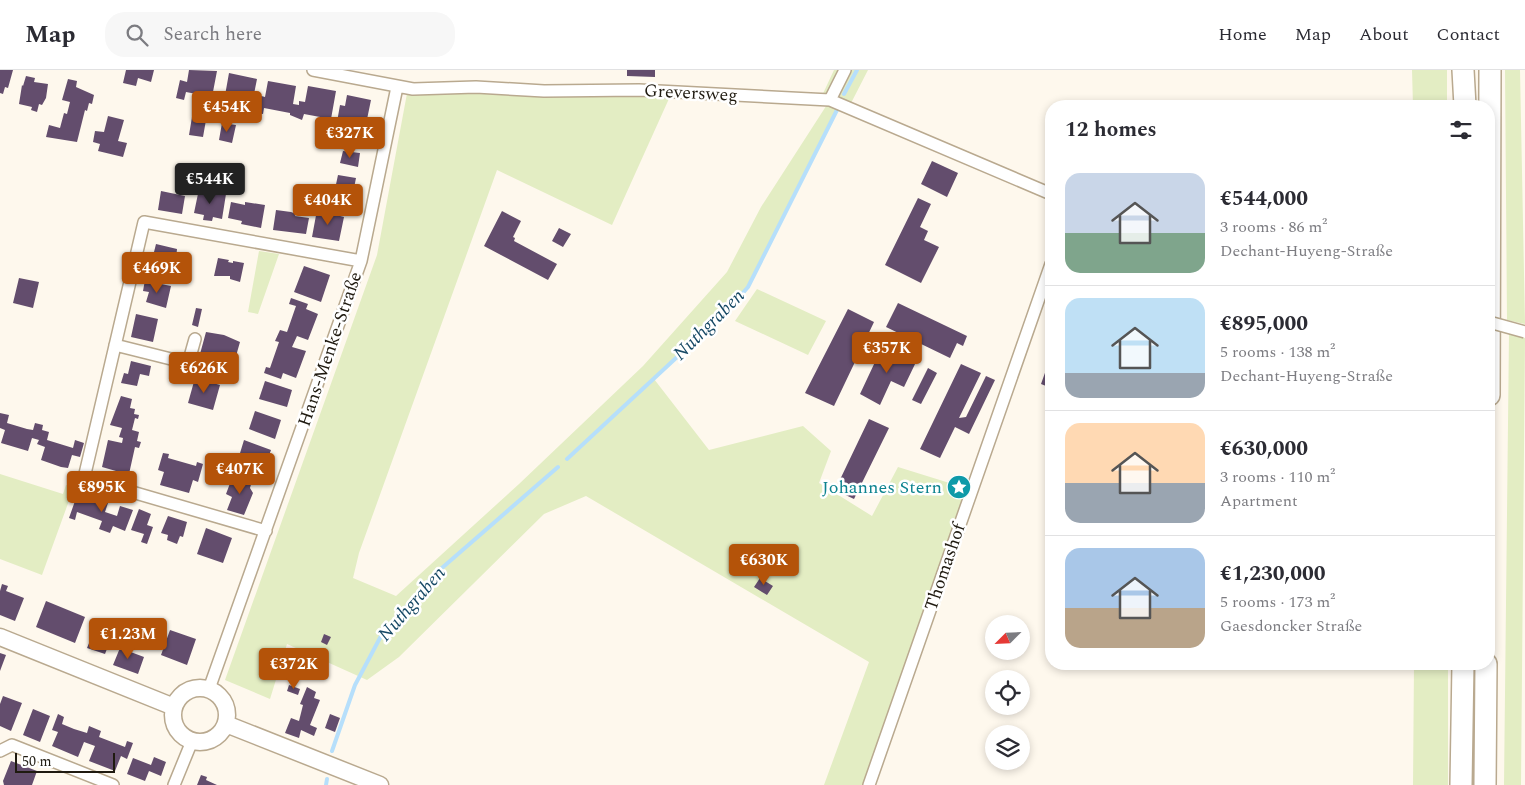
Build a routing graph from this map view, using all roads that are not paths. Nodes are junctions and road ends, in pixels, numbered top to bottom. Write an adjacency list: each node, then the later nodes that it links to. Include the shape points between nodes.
1 (313, 70): 5 (street, Greversweg)
2 (845, 70): 6 (street)
3 (1464, 70): 7 (highway)
4 (1490, 70): 8 (highway)
5 (396, 87): 6 (street, Greversweg, via 638,90); 10 (street, Hans-Menke-Straße)
6 (830, 100): 9 (street, Greversweg)
7 (1465, 100)
8 (1490, 100)
9 (1045, 191)
10 (361, 260): 15 (street, via 144,222); 18 (street, Hans-Menke-Straße)
11 (1045, 281): 30 (street, Thomashof)
12 (1495, 324): 13 (street, bridge)
13 (1525, 332)
14 (195, 339): 16 (street)
15 (115, 345): 16 (street); 18 (street, via 84,478)
16 (188, 364): 17 (street)
17 (211, 369)
18 (266, 531): 22 (street, Hans-Menke-Straße)
19 (0, 637): 23 (main road)
20 (1463, 670): 31 (highway)
21 (1486, 670): 32 (highway)
22 (209, 689): 23 (main road, via 201,687 185,692); 24 (main road, via 223,699 228,716)
23 (174, 707): 25 (main road, via 177,729)
24 (226, 724): 25 (main road, via 215,738); 29 (main road)
25 (192, 741): 28 (street)
26 (0, 751): 27 (street, via 12,745)
27 (113, 785)
28 (174, 785)
29 (380, 785)
30 (869, 785)
31 (1461, 785)
32 (1485, 785)

